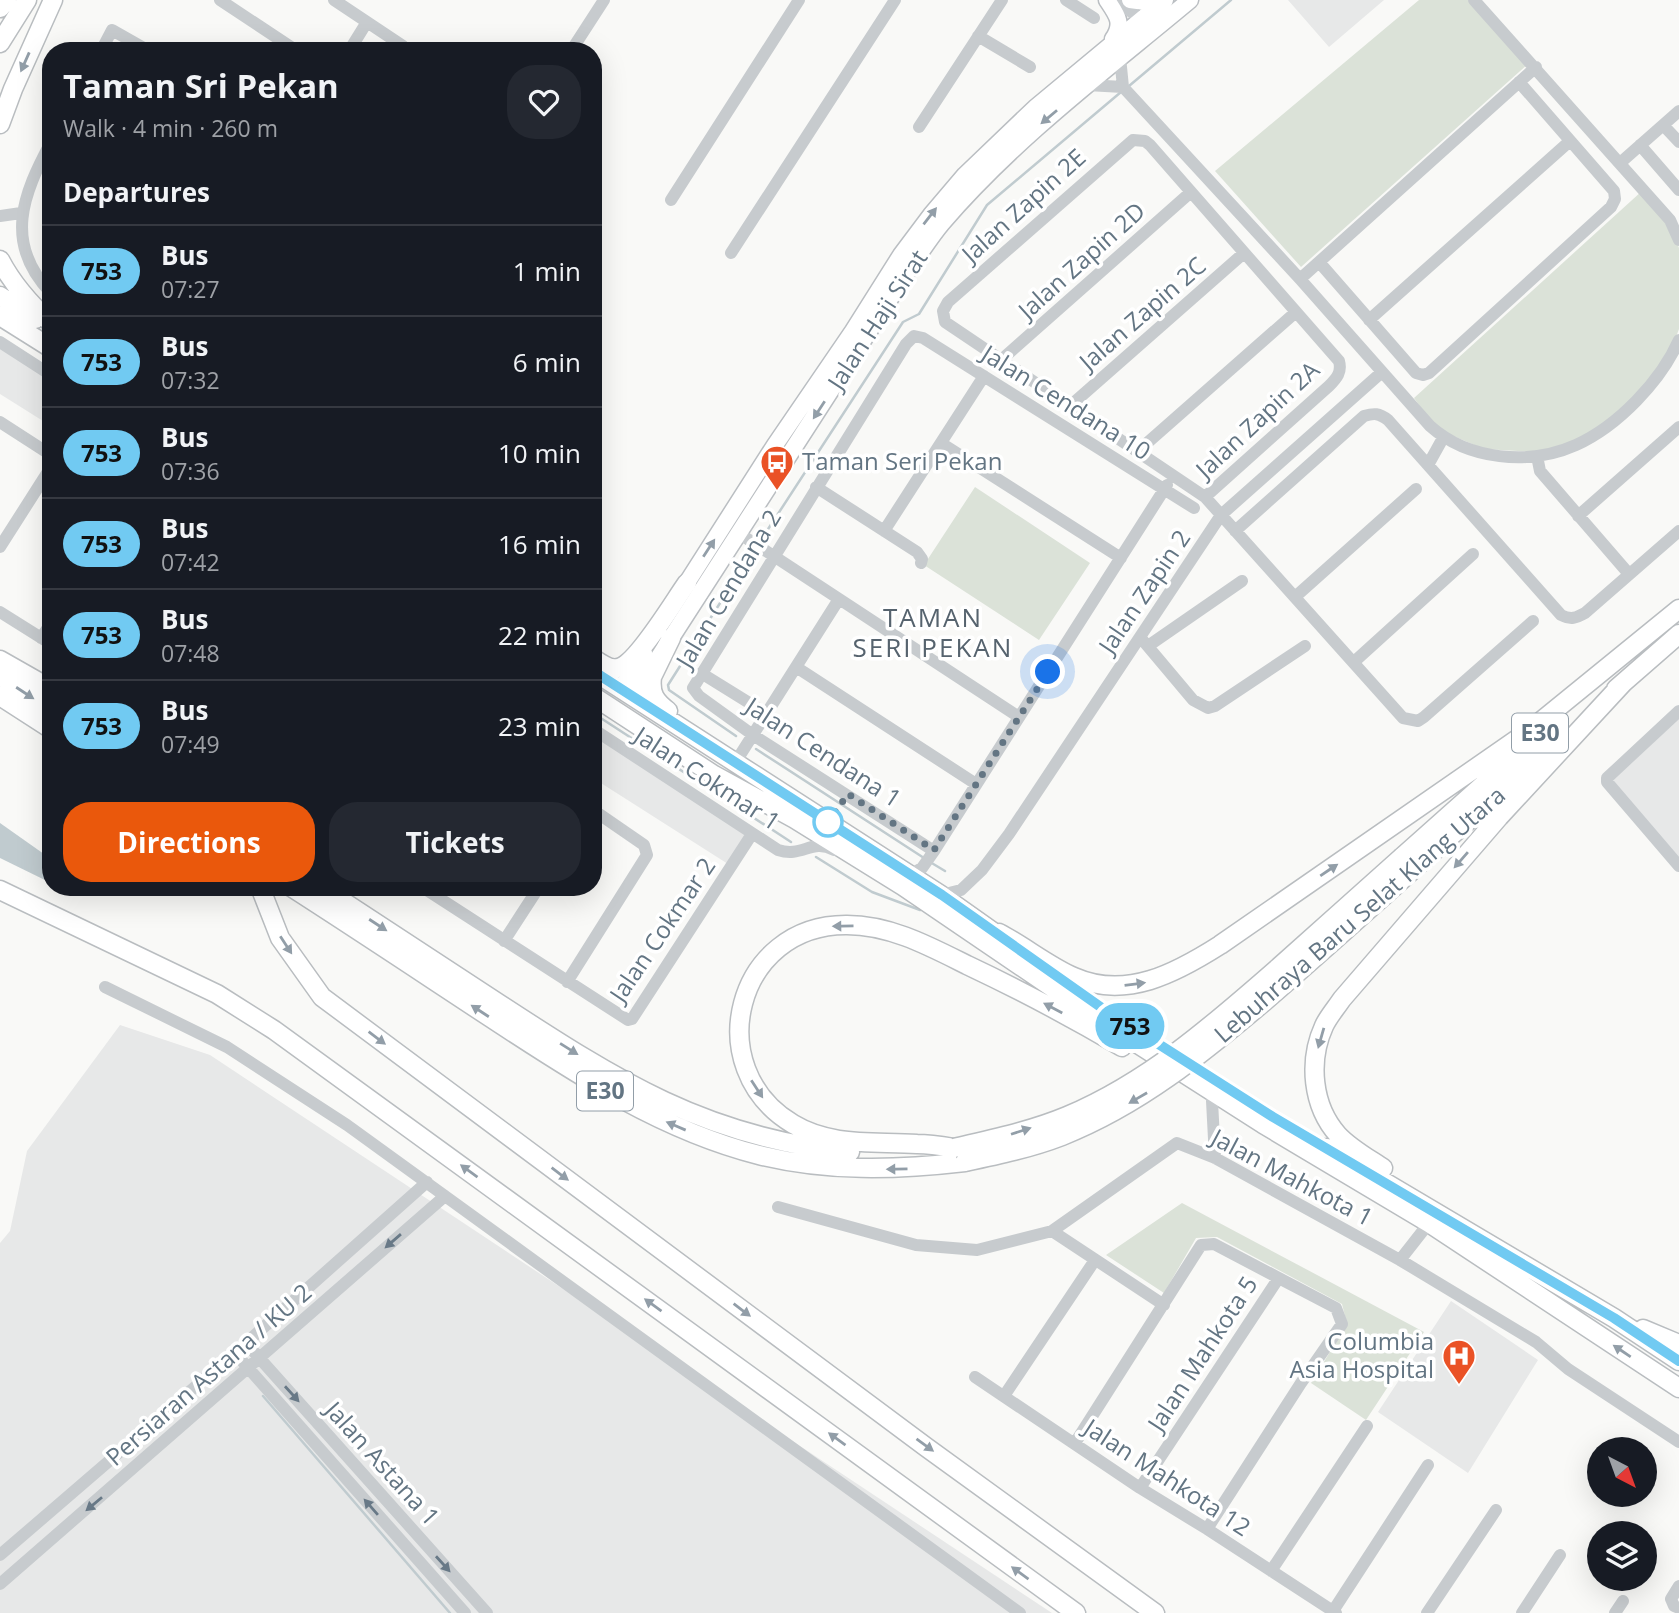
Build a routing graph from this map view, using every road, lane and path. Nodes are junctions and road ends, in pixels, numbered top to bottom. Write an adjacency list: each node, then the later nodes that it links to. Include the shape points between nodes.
1 (7, 0): 18 (highway)
2 (26, 0): 29 (highway)
3 (53, 0): 38 (highway, one-way to 38)
4 (220, 0): 25 (street)
5 (334, 0): 20 (street)
6 (604, 0): 28 (street)
7 (800, 0): 48 (street)
8 (895, 0): 52 (street)
9 (1002, 0): 22 (street)
10 (1066, 0): 19 (street)
11 (1107, 0): 30 (main road, via 1120,20)
12 (1116, 0): 21 (street)
13 (1130, 0): 14 (main road)
14 (1157, 0)
15 (1165, 0): 21 (main road, Jalan Haji Sirat)
16 (1190, 0): 21 (main road, Jalan Haji Sirat)
17 (1475, 0): 32 (street)
18 (0, 8)
19 (1094, 18)
20 (367, 22): 26 (street); 27 (street)
21 (1148, 24): 30 (main road, Jalan Haji Sirat); 31 (main road, Jalan Haji Sirat)
22 (978, 36): 33 (street); 40 (street)
23 (106, 42): 24 (street, via 112,30)
24 (133, 42)
25 (284, 42)
26 (355, 42)
27 (397, 42)
28 (577, 42)
29 (0, 43)
30 (1110, 44): 103 (main road, Jalan Haji Sirat, one-way to 30, via 931,215 965,175)
31 (1121, 57): 35 (main road, Jalan Haji Sirat); 36 (street)
32 (1536, 67): 34 (street); 45 (street)
33 (1030, 68)
34 (1519, 82): 41 (street); 55 (street)
35 (1087, 85): 36 (street); 95 (main road, Jalan Haji Sirat, one-way to 95, via 1043,121 941,225 903,278)
36 (1123, 87): 56 (street)
37 (1679, 110): 39 (street)
38 (0, 124)
39 (1663, 125): 42 (street); 43 (street)
40 (919, 127)
41 (1570, 141): 62 (street); 62 (street, via 1614,191 1611,207 1429,373 1416,373)
42 (1679, 142)
43 (1640, 145): 45 (street); 46 (street)
44 (42, 158): 49 (street)
45 (1620, 163): 51 (street, via 1670,220)
46 (1679, 190)
47 (1191, 192): 53 (street); 70 (street, Jalan Zapin 2D); 70 (street, Jalan Zapin 2E, via 1150,145 1128,142 948,302 943,311 945,322)
48 (671, 200)
49 (21, 213): 50 (street); 57 (street, via 22,236)
50 (0, 216)
51 (1679, 240)
52 (731, 253)
53 (1244, 253): 59 (street); 74 (street, Jalan Zapin 2C)
54 (0, 260): 60 (highway)
55 (1319, 262): 56 (street); 62 (street)
56 (1300, 279): 72 (street)
57 (42, 282)
58 (0, 296): 64 (highway)
59 (1296, 312): 80 (street); 88 (street, Jalan Zapin 2A, via 1339,361 1339,374)
60 (42, 315)
61 (0, 316): 66 (highway)
62 (1369, 320)
63 (0, 326): 67 (highway)
64 (42, 334)
65 (914, 336): 73 (street, Jalan Cendana 10); 85 (street, Jalan Cendana 2)
66 (42, 337)
67 (42, 338)
68 (1679, 340): 81 (street, via 1669,362 1619,416 1577,444)
69 (0, 342): 71 (street)
70 (1000, 361): 74 (street)
71 (42, 368)
72 (1382, 372): 77 (street); 90 (street, Jalan Zapin 2)
73 (984, 376): 78 (street); 87 (street, Jalan Cendana 10)
74 (1070, 407): 80 (street)
75 (0, 422): 79 (street)
76 (1679, 427): 91 (street)
77 (1443, 438): 81 (street, via 1485,454); 82 (street)
78 (941, 443): 92 (street); 99 (street)
79 (42, 449)
80 (1138, 451): 83 (street)
81 (1537, 456): 91 (street, via 1540,471)
82 (1428, 465): 93 (street, via 1381,414 1364,416); 101 (street, via 1561,615 1575,618 1585,613)
83 (1173, 475): 87 (street); 88 (street)
84 (42, 481): 96 (street)
85 (816, 488): 92 (street); 97 (street, Jalan Cendana 2)
86 (1416, 489): 104 (street)
87 (1164, 491): 89 (street, Jalan Cendana 10); 99 (street)
88 (1205, 497): 90 (street)
89 (1194, 508)
90 (1222, 515): 93 (street); 112 (street, Jalan Zapin 2)
91 (1578, 516): 101 (street)
92 (884, 531): 100 (street, via 917,552)
93 (1236, 531): 104 (street)
94 (1679, 531): 101 (street)
95 (746, 537): 97 (street); 111 (main road, Jalan Haji Sirat)
96 (0, 547)
97 (769, 553): 105 (street); 118 (street, Jalan Cendana 2)
98 (1474, 554): 115 (street)
99 (1121, 558): 131 (street)
100 (921, 563)
101 (1629, 574)
102 (1242, 581): 112 (street)
103 (687, 583): 116 (highway, via 634,659 619,668); 125 (main road, Jalan Haji Sirat)
104 (1295, 597): 115 (street)
105 (839, 599): 117 (street); 131 (street)
106 (1679, 609): 142 (highway, Lebuhraya Baru Selat Klang Utara / E30); 152 (highway, one-way to 106, via 1074,977 1118,986 1166,976 1220,945 1529,732)
107 (0, 612): 110 (street)
108 (1533, 621): 115 (street, via 1418,721 1404,718)
109 (1679, 634): 121 (highway, Lebuhraya Baru Selat Klang Utara / E30)
110 (42, 638)
111 (671, 638): 125 (main road, Jalan Haji Sirat); 135 (highway, via 652,677 656,702)
112 (1144, 641): 113 (street, via 1193,700 1208,708); 146 (street, Jalan Zapin 2, via 982,870 961,890)
113 (1305, 646)
114 (0, 660): 122 (highway)
115 (1354, 661)
116 (602, 663)
117 (796, 667): 130 (street); 136 (street)
118 (701, 673): 123 (street, Jalan Cendana 2); 130 (street)
119 (0, 676): 128 (highway, one-way to 128)
120 (602, 678): 125 (highway)
121 (1623, 683): 142 (highway, Lebuhraya Baru Selat Klang Utara / E30); 163 (highway, one-way to 163, via 1499,817 1342,999 1324,1026 1314,1061 1316,1093 1325,1115 1339,1136 1404,1182)
122 (42, 684)
123 (693, 688): 134 (street, Jalan Cendana 1)
124 (602, 690): 125 (highway, via 615,698)
125 (626, 695): 135 (highway); 138 (highway, via 632,711)
126 (0, 696): 132 (highway)
127 (602, 702): 138 (highway, via 714,775)
128 (42, 704)
129 (1679, 711): 143 (street, via 1606,782)
130 (766, 715): 134 (street)
131 (1019, 718): 136 (street)
132 (42, 723)
133 (602, 735): 139 (street, Jalan Cokmar 1)
134 (753, 735): 135 (street); 141 (street, Jalan Cendana 1)
135 (730, 759): 144 (highway)
136 (976, 784): 141 (street)
137 (602, 816): 154 (street, via 644,845 647,855)
138 (802, 823): 140 (street, via 810,839); 144 (highway)
139 (752, 834): 140 (street, Jalan Cokmar 1, via 778,850); 154 (street, Jalan Cokmar 2, via 632,1018 624,1019)
140 (801, 851): 144 (street, Jalan Cokmar 1, via 827,846)
141 (930, 856): 144 (street)
142 (1409, 862): 158 (highway, Lebuhraya Baru Selat Klang Utara / E30, bridge, via 1214,1044 1148,1092 1061,1136 1014,1152)
143 (1679, 865)
144 (906, 881): 146 (highway); 157 (highway, via 1097,1018)
145 (0, 890): 197 (highway, one-way to 145, via 274,1030 217,994)
146 (942, 895): 152 (highway)
147 (264, 896): 198 (highway, one-way to 198, via 280,938 322,997)
148 (305, 896): 158 (highway, Lebuhraya Baru Selat Klang Utara / E30, one-way to 148, via 913,1168 862,1169 760,1155 710,1140 663,1121 558,1062)
149 (335, 896): 158 (highway, Lebuhraya Baru Selat Klang Utara / E30, one-way to 158, via 593,1064 668,1105 766,1139 812,1148)
150 (446, 896): 153 (street, Jalan Cokmar 2)
151 (533, 896): 153 (street)
152 (984, 925): 163 (highway, via 1102,1008)
153 (504, 941): 154 (street, Jalan Cokmar 2)
154 (567, 982)
155 (105, 987): 160 (street, via 227,1047)
156 (1212, 1101): 157 (highway); 158 (highway, one-way to 158, via 1059,1011 901,935 865,927 826,927 805,932 774,952 744,995 738,1033 747,1071 767,1103 795,1125 838,1140 918,1143); 159 (street)
157 (1263, 1124): 163 (highway)
158 (960, 1155)
159 (1215, 1158): 164 (street, Jalan Mahkota 1, via 1177,1143); 166 (street, Jalan Mahkota 1)
160 (427, 1182): 161 (street); 170 (street, Persiaran Astana / KU 2)
161 (445, 1196): 173 (street, Persiaran Astana / KU 2, one-way to 173); 196 (street)
162 (778, 1207): 164 (street, via 916,1245 977,1250)
163 (1437, 1220): 166 (street); 169 (highway); 177 (highway, one-way to 163)
164 (1052, 1231): 165 (street)
165 (1095, 1260): 168 (street); 178 (street)
166 (1400, 1260): 180 (street, Jalan Mahkota 1, via 1536,1342 1568,1370)
167 (1278, 1279): 168 (street, via 1214,1244 1201,1245); 183 (street, Jalan Mahkota 5); 185 (street, via 1336,1308 1342,1324)
168 (1164, 1305): 181 (street)
169 (1614, 1318): 171 (highway); 174 (highway)
170 (246, 1343): 172 (street, Persiaran Astana / KU 2); 173 (street, Jalan Astana 1)
171 (1679, 1344)
172 (235, 1353): 175 (street, Jalan Astana 1); 186 (street, Persiaran Astana / KU 2)
173 (260, 1358): 175 (street, Persiaran Astana / KU 2); 195 (street, Jalan Astana 1, one-way to 195)
174 (1679, 1361)
175 (249, 1368): 189 (street, Persiaran Astana / KU 2, one-way to 189); 194 (street, Jalan Astana 1, one-way to 175)
176 (975, 1377): 178 (street, Jalan Mahkota 12)
177 (1679, 1388)
178 (1004, 1396): 181 (street, Jalan Mahkota 12)
179 (1367, 1426): 188 (street)
180 (1679, 1442)
181 (1075, 1443): 183 (street, Jalan Mahkota 12)
182 (1428, 1465): 193 (street)
183 (1140, 1488): 185 (street, Jalan Mahkota 12)
184 (1496, 1510): 199 (street)
185 (1207, 1529): 188 (street, Jalan Mahkota 12)
186 (0, 1555)
187 (1560, 1555): 200 (street)
188 (1271, 1571): 193 (street, Jalan Mahkota 12)
189 (0, 1584)
190 (1679, 1586): 192 (street, via 1671,1600)
191 (1623, 1601): 201 (street)
192 (1679, 1608)
193 (1334, 1612)
194 (465, 1613)
195 (487, 1613)
196 (1020, 1613)
197 (1076, 1613)
198 (1155, 1613)
199 (1427, 1613)
200 (1521, 1613)
201 (1615, 1613)

